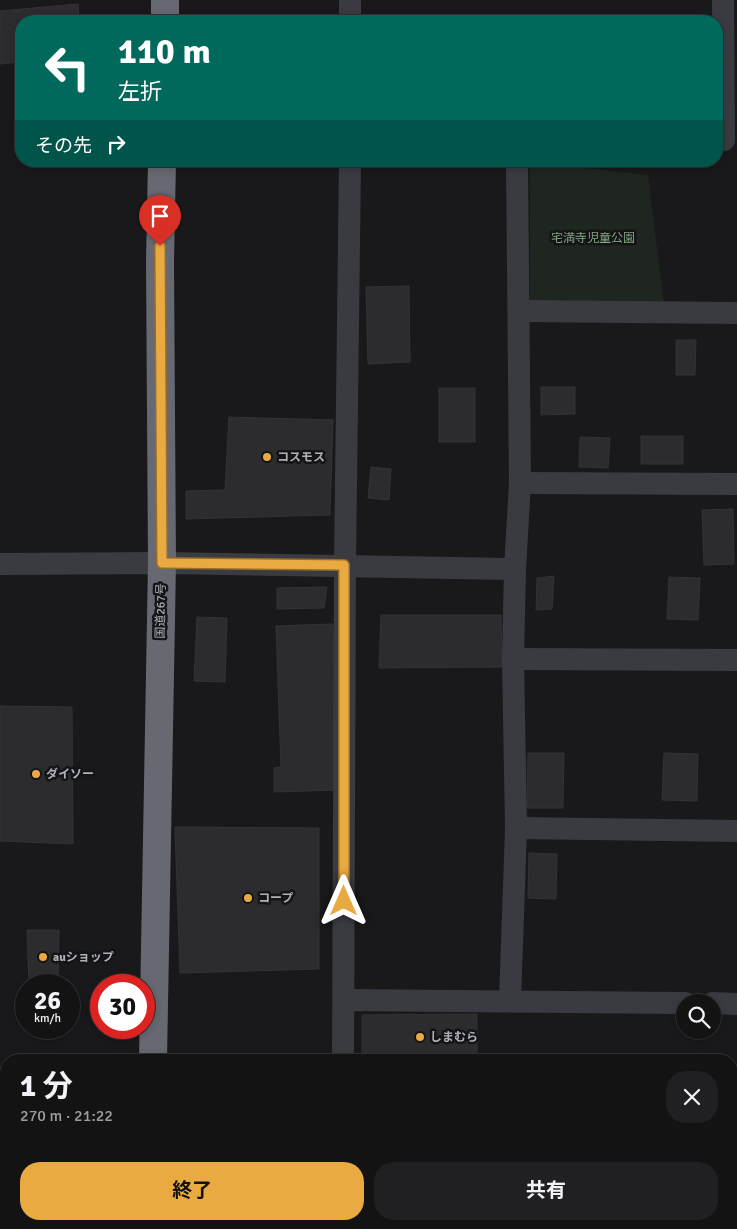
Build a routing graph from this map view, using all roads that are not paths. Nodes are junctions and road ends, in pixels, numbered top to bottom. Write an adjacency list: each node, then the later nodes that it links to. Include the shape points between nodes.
1 (165, 0): 4 (highway)
2 (350, 0): 5 (street)
3 (723, 0): 6 (street)
4 (164, 15)
5 (350, 15)
6 (726, 140)
7 (162, 167): 14 (highway, 国道267号)
8 (350, 167): 16 (street)
9 (517, 167): 10 (street)
10 (519, 311): 11 (street); 12 (street)
11 (737, 313)
12 (520, 483): 13 (street); 17 (street)
13 (737, 484)
14 (162, 563): 15 (street); 16 (street); 27 (highway, 国道267号)
15 (0, 564)
16 (344, 565): 17 (street); 22 (street)
17 (515, 568): 18 (street)
18 (514, 659): 19 (street); 20 (street)
19 (737, 660)
20 (516, 828): 21 (street); 23 (street)
21 (737, 831)
22 (344, 1000): 23 (street); 28 (street)
23 (510, 1001): 24 (street)
24 (676, 1003)
25 (721, 1003): 26 (street)
26 (737, 1004)
27 (153, 1054)
28 (343, 1054)

